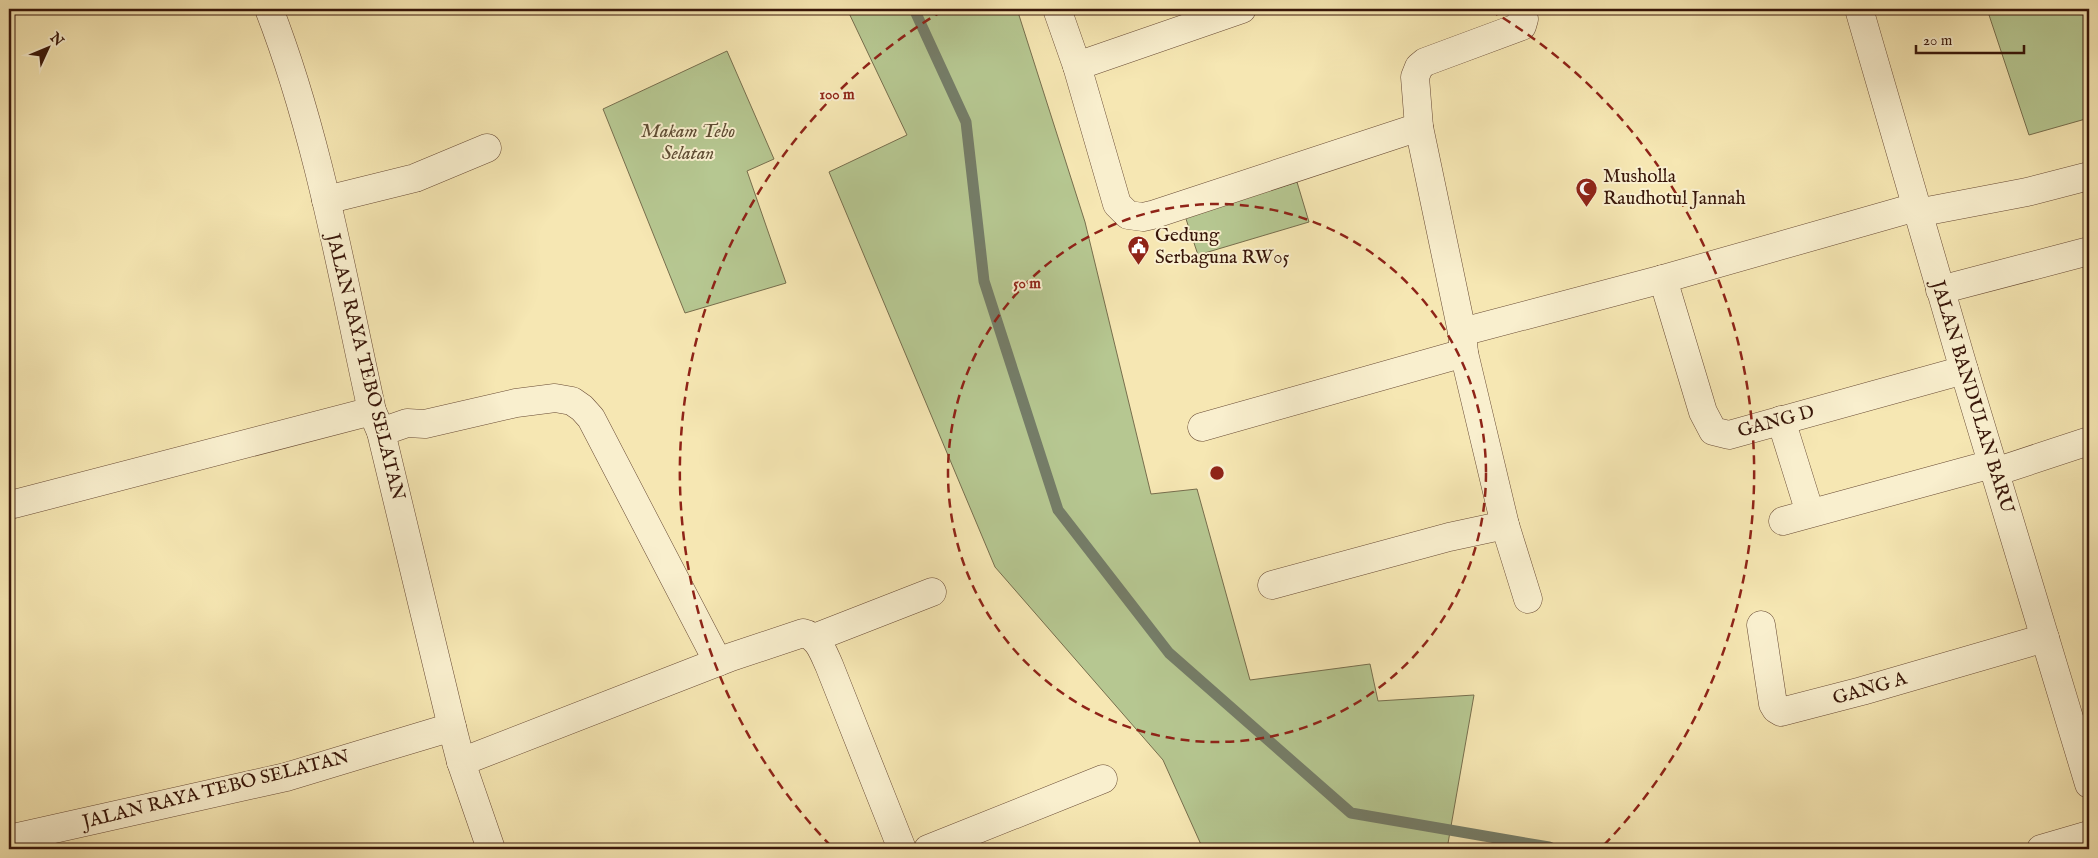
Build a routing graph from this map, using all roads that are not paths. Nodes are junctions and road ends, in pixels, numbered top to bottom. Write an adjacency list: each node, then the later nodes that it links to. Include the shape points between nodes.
1 (269, 9): 10 (street, JALAN RAYA TEBO SELATAN, via 302,104)
2 (1057, 9): 6 (street)
3 (1242, 9): 6 (street)
4 (1521, 9): 7 (street, via 1524,19 1516,30 1425,62 1419,67 1415,76)
5 (1859, 9): 11 (street, JALAN BANDULAN BARU)
6 (1077, 66): 7 (street, via 1117,204 1128,216 1152,215)
7 (1419, 127): 15 (street)
8 (486, 148): 10 (street, via 415,178)
9 (2089, 176): 11 (street, via 2027,192)
10 (326, 200): 18 (street, JALAN RAYA TEBO SELATAN)
11 (1916, 210): 13 (street); 14 (street, JALAN BANDULAN BARU)
12 (2089, 251): 14 (street)
13 (1663, 279): 15 (street); 17 (street, GANG D, via 1704,412 1713,431 1730,435)
14 (1940, 290): 16 (street, JALAN BANDULAN BARU)
15 (1463, 342): 19 (street); 25 (street)
16 (1964, 370): 17 (street, GANG D); 21 (street, JALAN BANDULAN BARU)
17 (1781, 420): 23 (street)
18 (377, 421): 22 (street); 32 (street, via 425,424 516,403 555,398 572,401 582,408 591,418); 33 (street, JALAN RAYA TEBO SELATAN)
19 (1202, 427)
20 (2089, 441): 21 (street)
21 (1994, 468): 23 (street); 31 (street, JALAN BANDULAN BARU)
22 (14, 504)
23 (1810, 513): 24 (street)
24 (1783, 521)
25 (1505, 525): 26 (street); 28 (street)
26 (1272, 585)
27 (932, 592): 30 (street)
28 (1528, 599)
29 (1761, 625): 31 (street, GANG A, via 1773,704 1781,712 1862,692)
30 (814, 638): 32 (street, via 803,633); 40 (street, via 830,665)
31 (2045, 638): 36 (street, JALAN BANDULAN BARU)
32 (718, 662): 34 (street)
33 (452, 727): 34 (street, JALAN RAYA TEBO SELATAN); 38 (street, JALAN RAYA TEBO SELATAN, via 286,777)
34 (461, 762): 39 (street, JALAN RAYA TEBO SELATAN)
35 (1103, 779): 41 (street)
36 (2089, 784)
37 (2089, 835): 42 (street)
38 (9, 839)
39 (491, 849)
40 (902, 849)
41 (928, 849)
42 (2041, 849)

